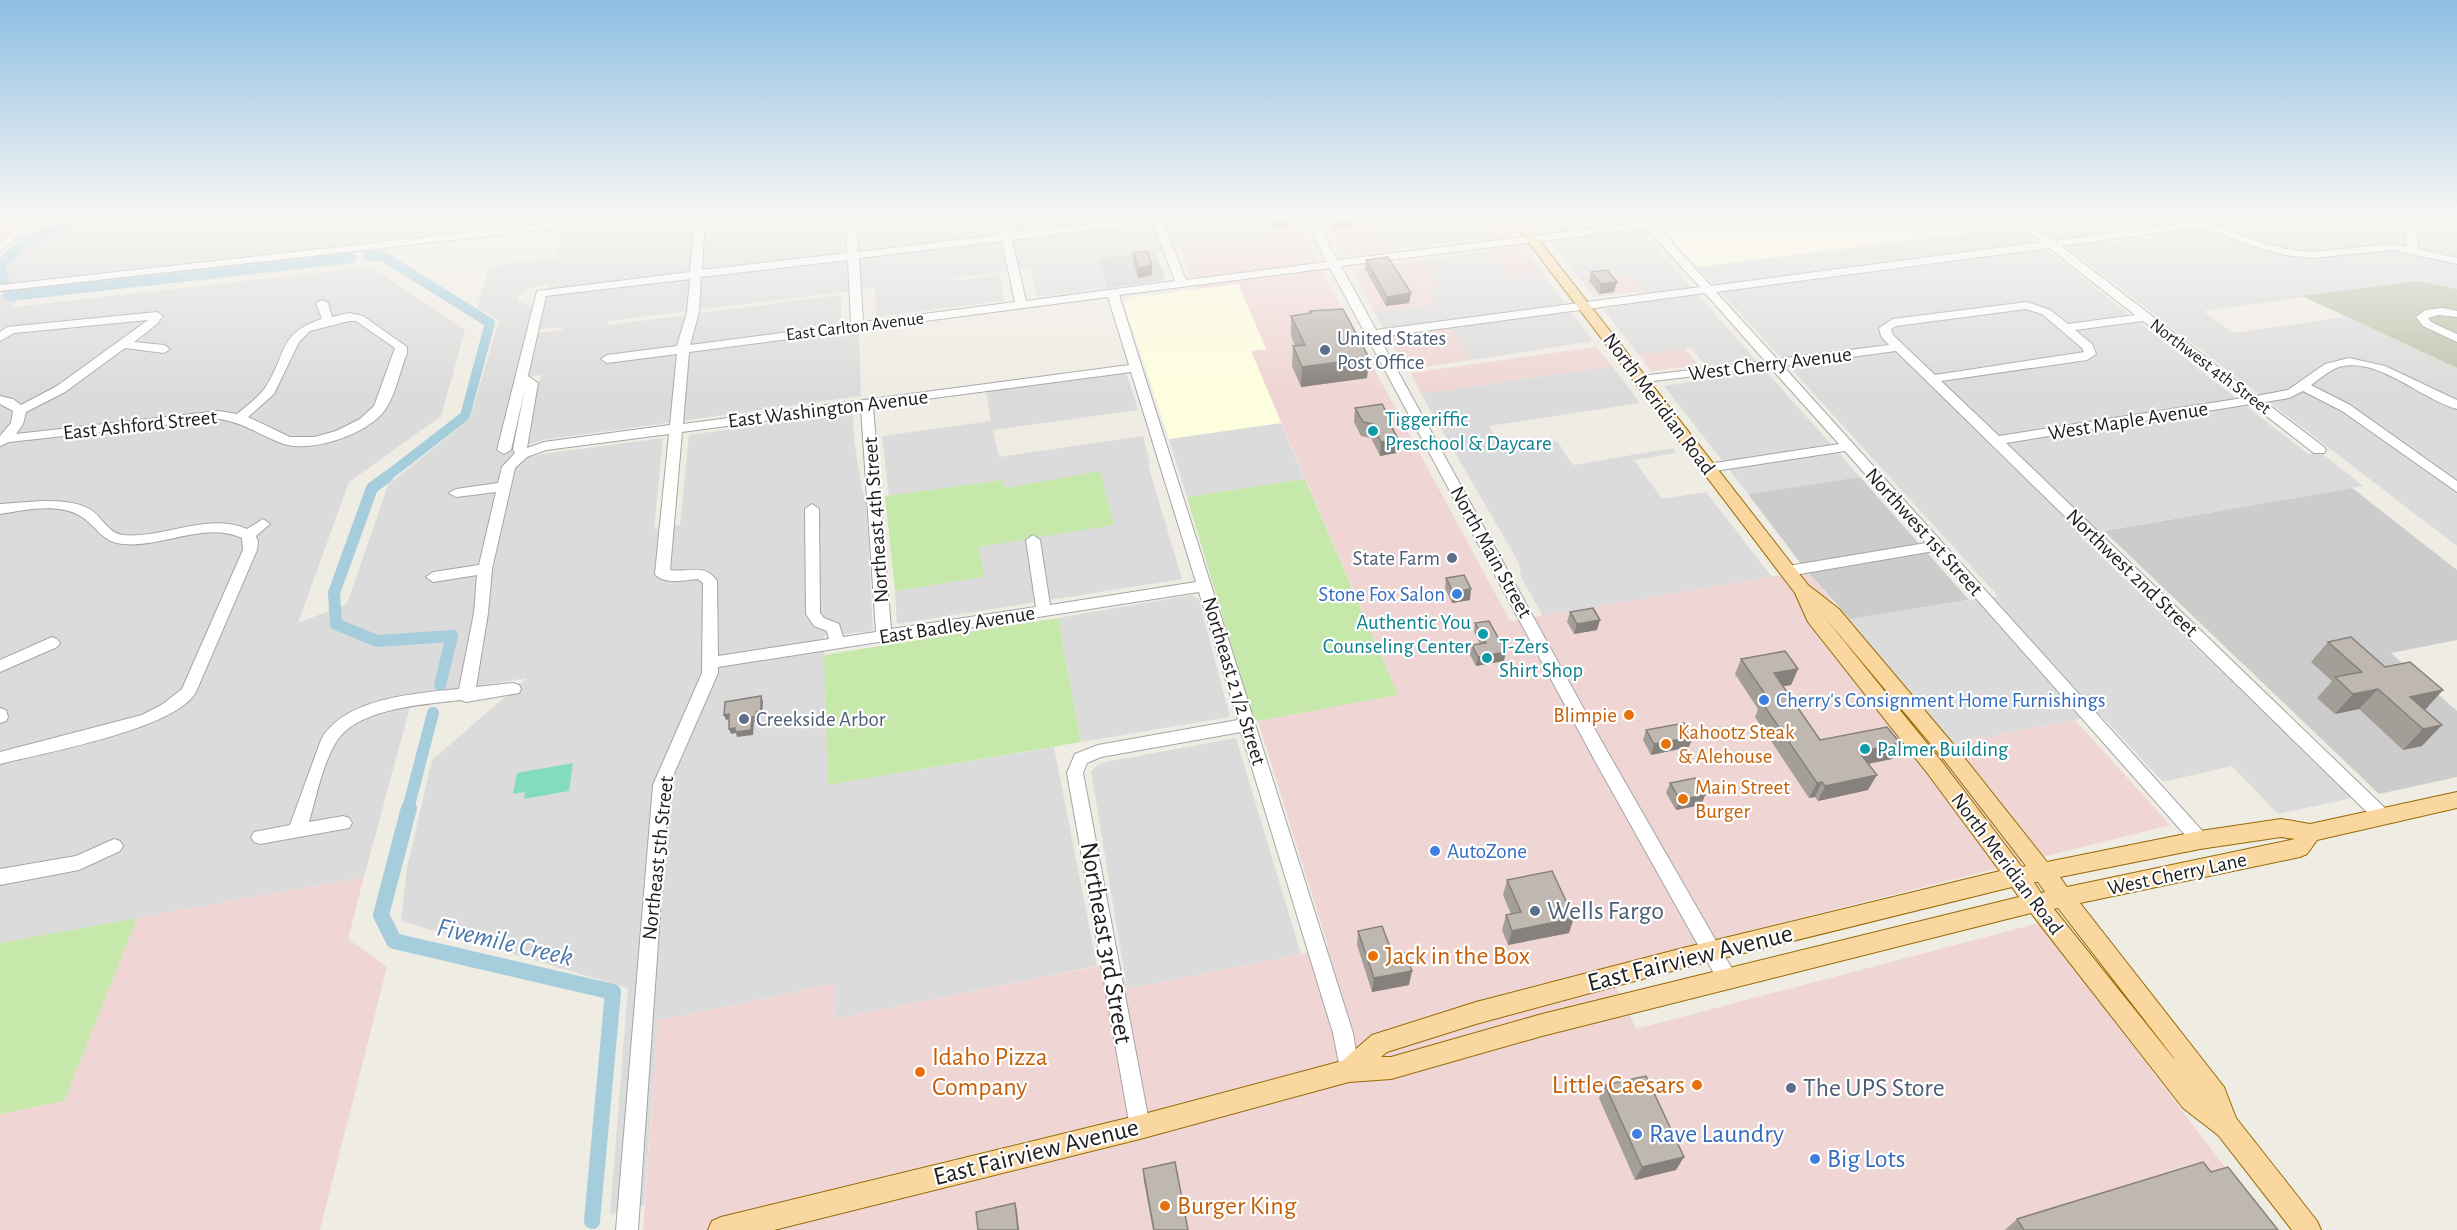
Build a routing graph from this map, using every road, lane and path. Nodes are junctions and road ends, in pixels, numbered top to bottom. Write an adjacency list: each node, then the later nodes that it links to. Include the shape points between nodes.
1 (112, 275): 14 (street)
2 (691, 275): 35 (street, via 541,293)
3 (694, 275): 31 (street, Northeast 5th Street, via 693,312)
4 (854, 275): 23 (street)
5 (1014, 275): 18 (street)
6 (1179, 275): 13 (street)
7 (1251, 275): 13 (street, East Carlton Avenue)
8 (1340, 275): 25 (street, North Main Street)
9 (1560, 275): 19 (main road, North Meridian Road)
10 (1695, 275): 15 (street, Northwest 1st Street)
11 (1811, 275): 15 (street)
12 (2090, 275): 21 (street, Northwest 4th Street)
13 (1182, 284): 16 (street, East Carlton Avenue)
14 (0, 288)
15 (1707, 289): 19 (street); 33 (street, Northwest 1st Street)
16 (1113, 293): 18 (street, East Carlton Avenue); 34 (street, Northeast 2 1/2 Street)
17 (322, 303): 22 (street)
18 (1021, 305): 23 (street, East Carlton Avenue)
19 (1583, 305): 25 (street); 37 (main road, North Meridian Road)
20 (2457, 314): 27 (street, via 2427,313 2422,317 2427,324)
21 (2144, 317): 24 (street); 40 (street, Northwest 4th Street)
22 (328, 321): 44 (street, via 298,334 270,391); 44 (street, East Ashford Street, via 359,318 401,347 380,408 365,422 314,441 289,441)
23 (857, 327): 31 (street, East Carlton Avenue)
24 (2066, 328): 29 (street, Northwest 2nd Street, via 2046,312 2022,305 1893,323 1885,328 1887,336); 36 (street, via 2088,347 2088,356)
25 (1372, 334): 90 (street, North Main Street)
26 (3, 335): 28 (street, via 157,316)
27 (2457, 338)
28 (123, 344): 30 (street); 43 (street, via 61,389)
29 (1899, 347): 33 (street, West Cherry Avenue); 36 (street, Northwest 2nd Street)
30 (164, 349)
31 (683, 349): 32 (street, East Carlton Avenue); 45 (street, Northeast 5th Street)
32 (607, 359)
33 (1772, 362): 37 (street, West Cherry Avenue); 48 (street, Northwest 1st Street)
34 (1136, 368): 41 (street, East Washington Avenue); 65 (street, Northeast 2 1/2 Street)
35 (522, 378): 49 (street); 51 (street, via 532,383)
36 (1931, 379): 47 (street, Northwest 2nd Street)
37 (1641, 380): 52 (main road, North Meridian Road)
38 (2305, 387): 40 (street, West Maple Avenue); 42 (street, West Maple Avenue, via 2335,364 2358,363); 54 (street, via 2346,408)
39 (0, 400): 43 (street)
40 (2255, 401): 47 (street, West Maple Avenue); 50 (street, Northwest 4th Street)
41 (867, 405): 45 (street, East Washington Avenue, via 849,404); 68 (street, Northeast 4th Street)
42 (2457, 405)
43 (20, 411): 46 (street, via 17,424)
44 (240, 418): 46 (street, East Ashford Street, via 207,415)
45 (675, 428): 51 (street, East Washington Avenue, via 544,446); 71 (street, Northeast 5th Street, via 662,574 701,574 710,581)
46 (2, 441)
47 (1995, 441): 78 (street, Northwest 2nd Street)
48 (1848, 447): 52 (street); 61 (street, Northwest 1st Street)
49 (504, 450)
50 (2319, 450)
51 (522, 454): 53 (street, via 509,467)
52 (1708, 468): 63 (main road, North Meridian Road)
53 (504, 487): 55 (street); 62 (street)
54 (2457, 488)
55 (456, 493)
56 (0, 509): 59 (street, via 32,505 75,508 115,538 141,539 216,528 241,530)
57 (812, 509): 70 (street, via 813,614 819,622 834,628)
58 (263, 524): 59 (street)
59 (248, 535): 76 (street, via 250,550 188,692 177,704 162,713)
60 (1033, 540): 67 (street)
61 (1937, 546): 63 (street); 83 (street, Northwest 1st Street)
62 (484, 569): 64 (street); 74 (street, via 482,613)
63 (1788, 571): 66 (main road, North Meridian Road)
64 (433, 577)
65 (1204, 586): 67 (street, East Badley Avenue); 75 (street, Northeast 2 1/2 Street)
66 (1802, 589): 85 (main road, North Meridian Road, via 1833,613 1880,667); 87 (main road, North Meridian Road, via 1814,617)
67 (1044, 612): 68 (street, East Badley Avenue)
68 (885, 636): 70 (street, East Badley Avenue)
69 (52, 643): 72 (street)
70 (837, 643): 71 (street, East Badley Avenue)
71 (710, 663): 95 (street, Northeast 5th Street, via 710,673 661,785)
72 (0, 666)
73 (513, 689): 74 (street)
74 (466, 696): 80 (street, via 371,709 342,724 328,741)
75 (1247, 725): 92 (street, Northeast 2 1/2 Street, via 1343,1033); 94 (street, Northeast 3rd Street, via 1098,751 1081,759 1075,773)
76 (0, 758)
77 (2457, 800): 78 (main road, West Cherry Lane)
78 (2383, 817): 81 (main road, West Cherry Lane)
79 (343, 824): 80 (street)
80 (297, 831): 82 (street)
81 (2310, 833): 83 (main road, West Cherry Lane, via 2281,828); 88 (main road, West Cherry Lane, via 2300,848)
82 (261, 837)
83 (2200, 840): 85 (main road, West Cherry Lane)
84 (114, 846): 86 (street, via 79,863)
85 (2043, 872): 87 (main road, East Fairview Avenue); 88 (main road, North Meridian Road)
86 (0, 877)
87 (2017, 877): 89 (main road, North Meridian Road); 90 (main road, East Fairview Avenue)
88 (2062, 898): 89 (main road, West Cherry Lane); 93 (main road, North Meridian Road, via 2215,1095)
89 (2036, 903): 91 (main road, East Fairview Avenue); 93 (main road, North Meridian Road, via 2192,1100)
90 (1710, 951): 91 (street, North Main Street); 92 (main road, East Fairview Avenue, via 1476,1013 1380,1043)
91 (1728, 980): 92 (main road, East Fairview Avenue, via 1542,1025 1391,1068)
92 (1349, 1071): 94 (main road, East Fairview Avenue)
93 (2227, 1126): 97 (main road, North Meridian Road)
94 (1140, 1127): 96 (main road, East Fairview Avenue)
95 (627, 1230)
96 (721, 1230)
97 (2308, 1230)

